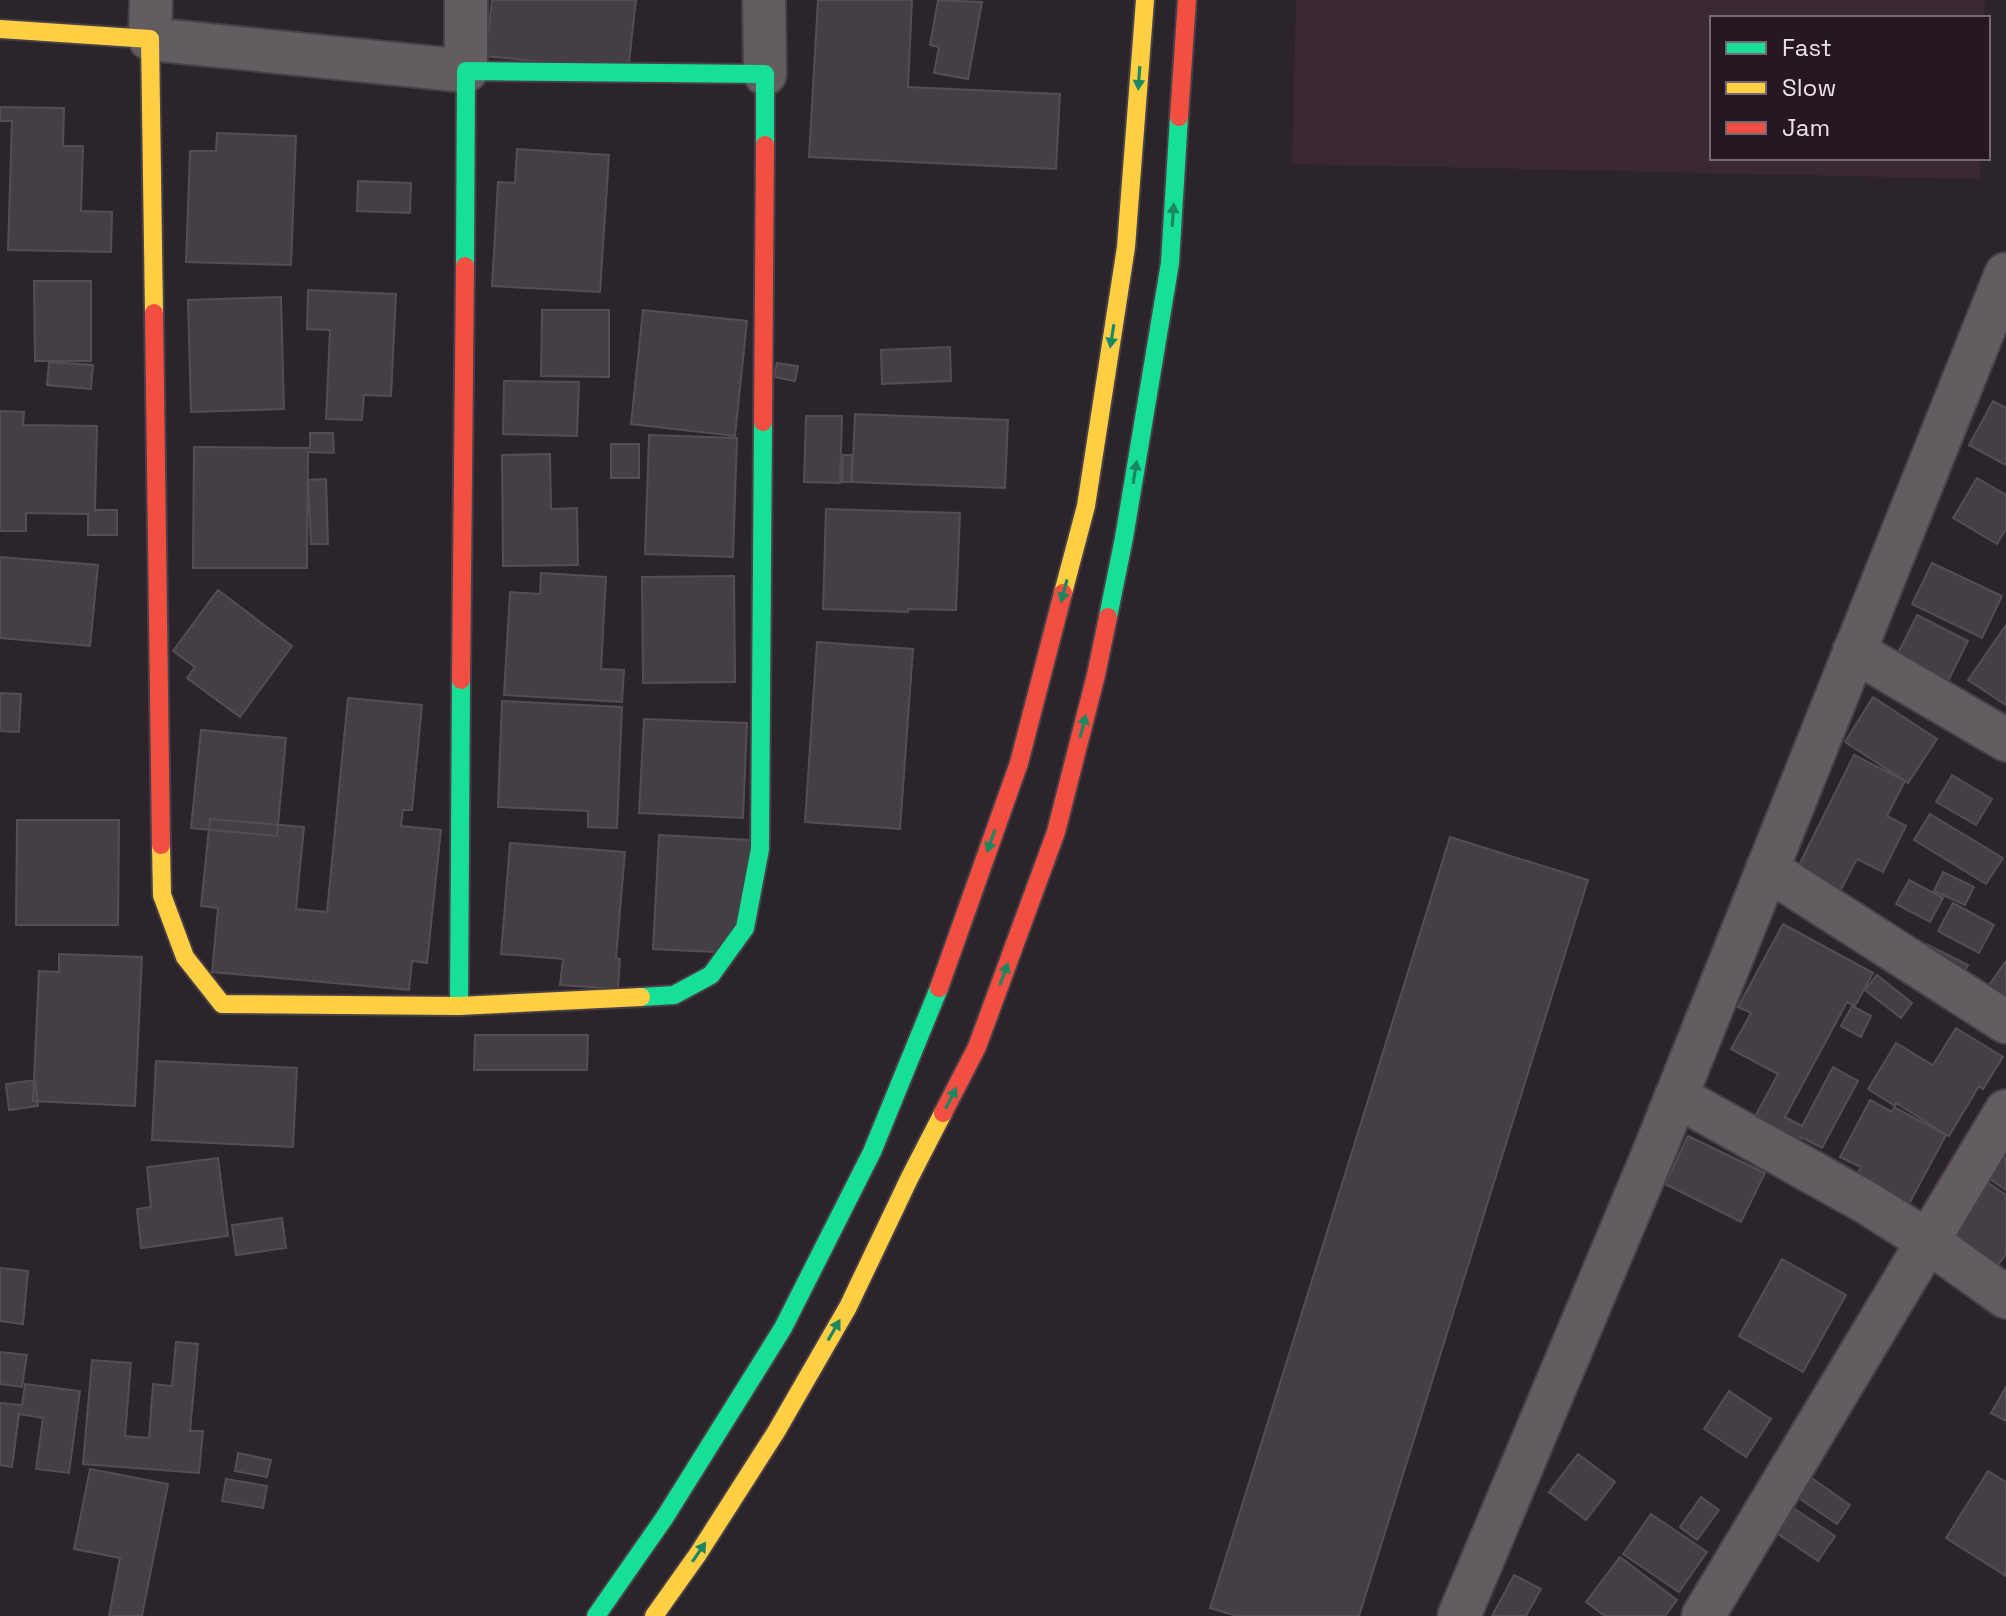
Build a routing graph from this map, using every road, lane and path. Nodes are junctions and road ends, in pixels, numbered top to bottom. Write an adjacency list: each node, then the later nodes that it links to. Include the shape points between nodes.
1 (466, 0): 7 (street)
2 (764, 0): 8 (street)
3 (1145, 0): 20 (main road, one-way to 20, via 1126,247 1086,506 1019,763 933,1006 872,1152 783,1328)
4 (1187, 0): 21 (main road, one-way to 4, via 776,1432 848,1307 977,1047 1056,832 1124,538 1170,263)
5 (150, 20): 6 (main road); 7 (street); 14 (main road, via 162,895 185,957 222,1004)
6 (0, 29)
7 (466, 71): 8 (main road); 14 (main road)
8 (765, 74): 14 (main road, via 760,849 745,928 711,975 674,995)
9 (2006, 274): 10 (street)
10 (1995, 335): 11 (street)
11 (1854, 651): 12 (street); 13 (street)
12 (2006, 740)
13 (1767, 869): 15 (street); 16 (street)
14 (459, 1006)
15 (2006, 1022)
16 (1676, 1096): 18 (street); 22 (street)
17 (2006, 1111): 18 (street)
18 (1929, 1242): 19 (street); 23 (street)
19 (2006, 1297)
20 (596, 1616)
21 (654, 1616)
22 (1459, 1616)
23 (1703, 1616)

